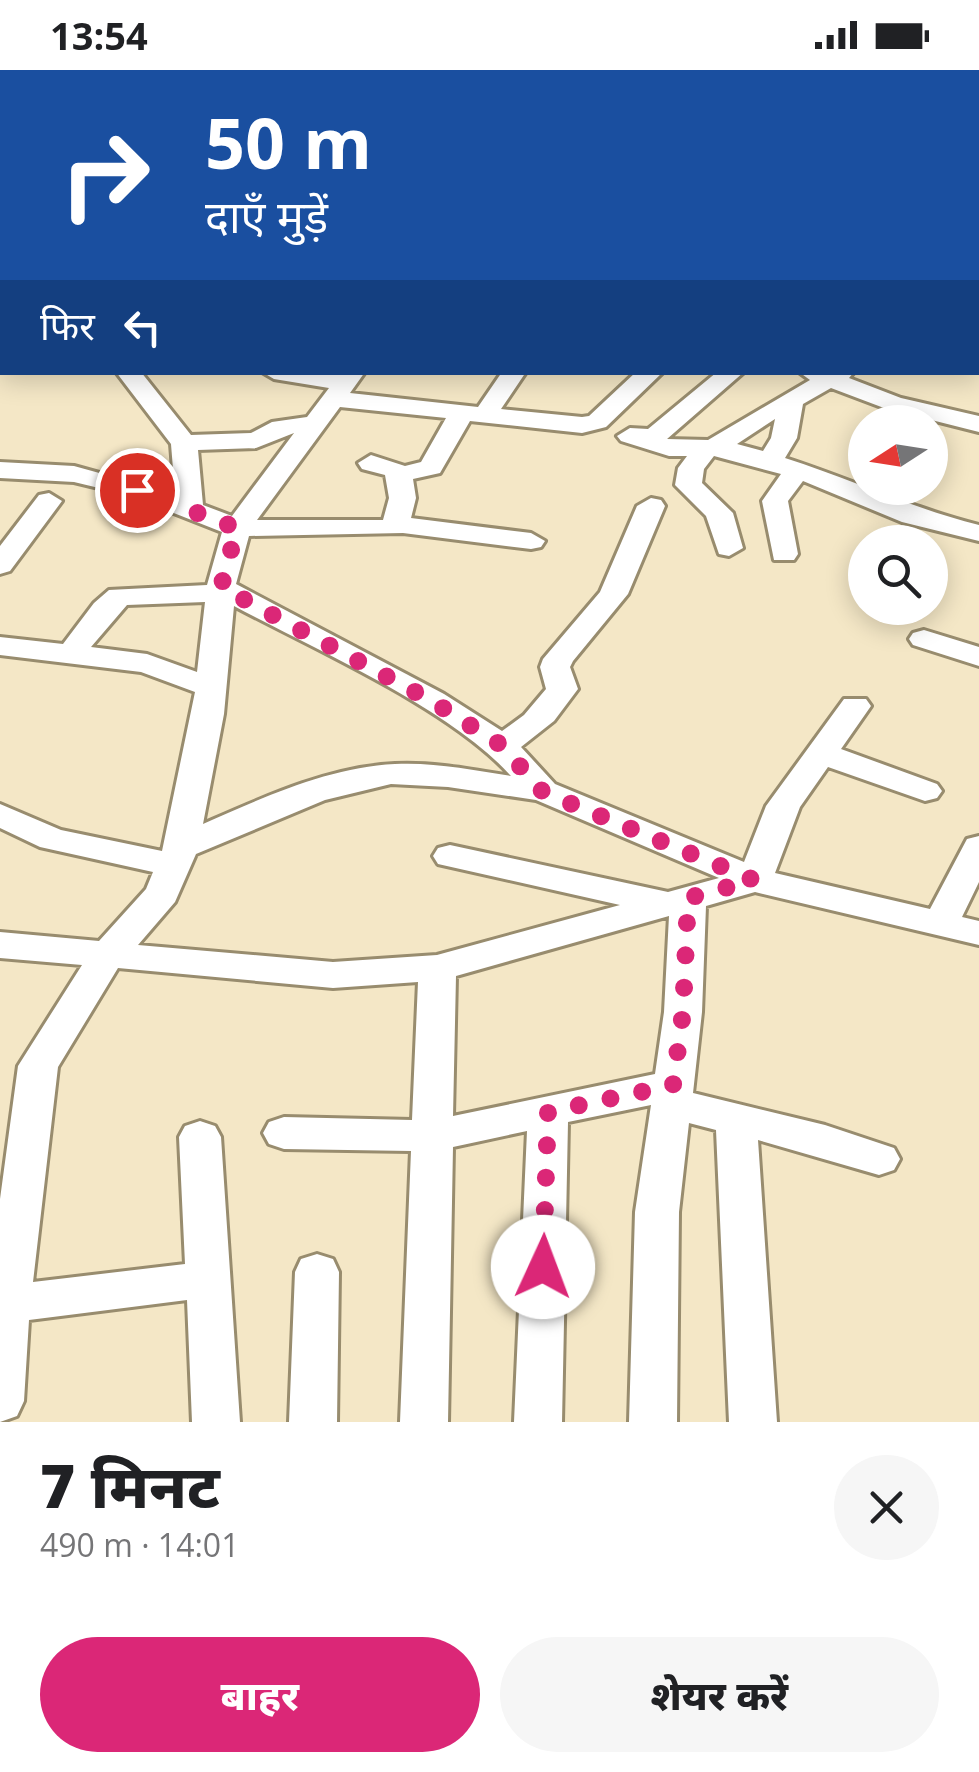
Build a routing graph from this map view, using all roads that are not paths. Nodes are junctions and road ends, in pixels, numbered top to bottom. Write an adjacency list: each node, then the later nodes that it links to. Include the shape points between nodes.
1 (130, 375): 13 (street)
2 (282, 375): 7 (street)
3 (511, 375): 9 (street)
4 (641, 375): 11 (street, via 597,422)
5 (728, 375): 12 (street, via 657,434)
6 (827, 375): 8 (street); 10 (street, via 894,403)
7 (336, 395): 9 (street); 13 (street, via 256,440); 24 (street)
8 (791, 400): 14 (street); 15 (street, via 784,438)
9 (472, 415): 11 (street); 19 (street, via 432,466)
10 (979, 424)
11 (582, 425): 12 (street)
12 (640, 438): 14 (street, via 669,448)
13 (184, 443): 22 (street)
14 (711, 448): 15 (street); 27 (street, via 691,468 688,485 719,513)
15 (770, 462): 18 (street)
16 (371, 463): 19 (street)
17 (0, 470): 22 (street, via 74,474)
18 (797, 470): 25 (street, via 912,516); 28 (street, via 776,501)
19 (400, 476): 23 (street, via 404,495)
20 (49, 501): 29 (street)
21 (651, 506): 37 (street, via 613,594 558,659 562,689 536,724)
22 (190, 510): 24 (street)
23 (395, 524): 24 (street, via 379,530); 26 (street)
24 (237, 528): 30 (street)
25 (979, 533)
26 (531, 541)
27 (729, 548)
28 (784, 554)
29 (0, 565)
30 (221, 590): 33 (street, via 120,596); 35 (street); 37 (street, via 354,656)
31 (924, 639): 34 (street)
32 (0, 646): 33 (street)
33 (70, 655): 35 (street, via 147,663)
34 (979, 657)
35 (211, 688): 43 (street)
36 (855, 706): 38 (street)
37 (501, 745): 40 (street)
38 (822, 753): 39 (street); 45 (street, via 783,806)
39 (926, 791)
40 (543, 792): 43 (street, via 414,774 371,777 238,821); 45 (street)
41 (0, 815): 43 (street, via 52,839)
42 (979, 847): 47 (street)
43 (178, 856): 50 (street, via 162,894)
44 (450, 856): 46 (street)
45 (754, 880): 46 (street); 47 (street)
46 (678, 901): 51 (street); 52 (street, via 683,1012)
47 (940, 924): 48 (street)
48 (979, 933)
49 (0, 945): 50 (street)
50 (106, 957): 51 (street, via 333,975); 61 (street, via 38,1066)
51 (437, 968): 56 (street)
52 (672, 1094): 53 (street); 54 (street); 67 (street, via 657,1212)
53 (548, 1112): 56 (street); 66 (street)
54 (736, 1117): 58 (street); 68 (street)
55 (284, 1133): 56 (street)
56 (431, 1136): 65 (street)
57 (200, 1137): 60 (street)
58 (879, 1160)
59 (317, 1272): 64 (street)
60 (210, 1279): 61 (street); 63 (street)
61 (4, 1305): 62 (street)
62 (0, 1401)
63 (216, 1422)
64 (313, 1422)
65 (424, 1422)
66 (538, 1422)
67 (653, 1422)
68 (753, 1422)

